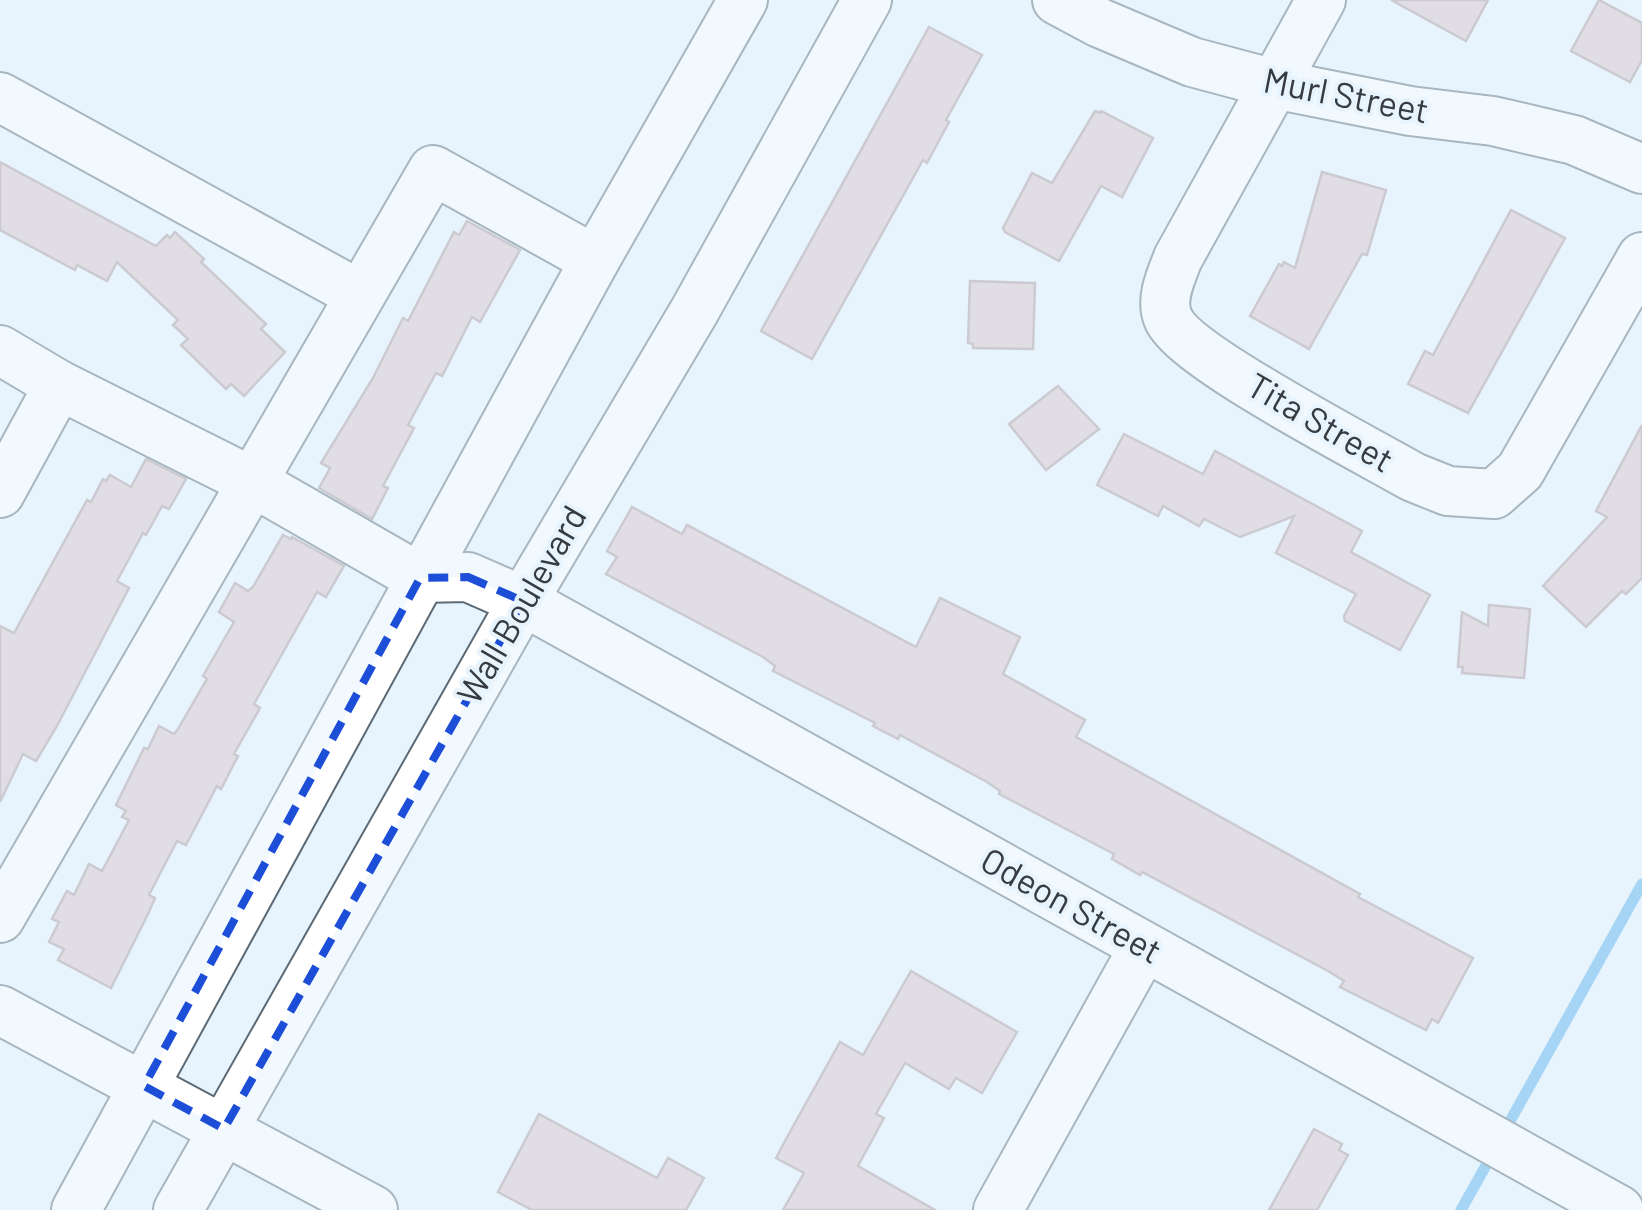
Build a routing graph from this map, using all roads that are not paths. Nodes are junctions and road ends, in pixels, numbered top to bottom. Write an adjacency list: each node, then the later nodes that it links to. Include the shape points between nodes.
1 (742, 0): 9 (street)
2 (867, 0): 16 (street, Wall Boulevard)
3 (1057, 0): 5 (street, Murl Street, via 1192,62)
4 (1321, 0): 5 (street)
5 (1274, 84): 7 (street, Murl Street, via 1574,140); 8 (street, Tita Street, via 1178,258 1166,313 1177,332 1214,362 1413,477 1448,491 1494,494 1520,471)
6 (0, 98): 10 (street)
7 (1642, 169)
8 (1642, 256)
9 (595, 260): 10 (street, via 433,170); 15 (street)
10 (358, 294): 13 (street)
11 (0, 350): 12 (street)
12 (59, 384): 13 (street); 14 (street)
13 (251, 481): 15 (street); 17 (street)
14 (0, 493)
15 (420, 578): 16 (street, Odeon Street, via 468,577); 20 (street)
16 (523, 600): 18 (street, Odeon Street); 21 (street, Wall Boulevard)
17 (0, 918)
18 (1144, 947): 25 (street); 26 (street, Odeon Street)
19 (0, 1010): 20 (street)
20 (144, 1086): 21 (street); 22 (street)
21 (224, 1130): 23 (street, Wall Boulevard); 24 (street)
22 (76, 1210)
23 (178, 1210)
24 (373, 1210)
25 (998, 1210)
26 (1619, 1210)

